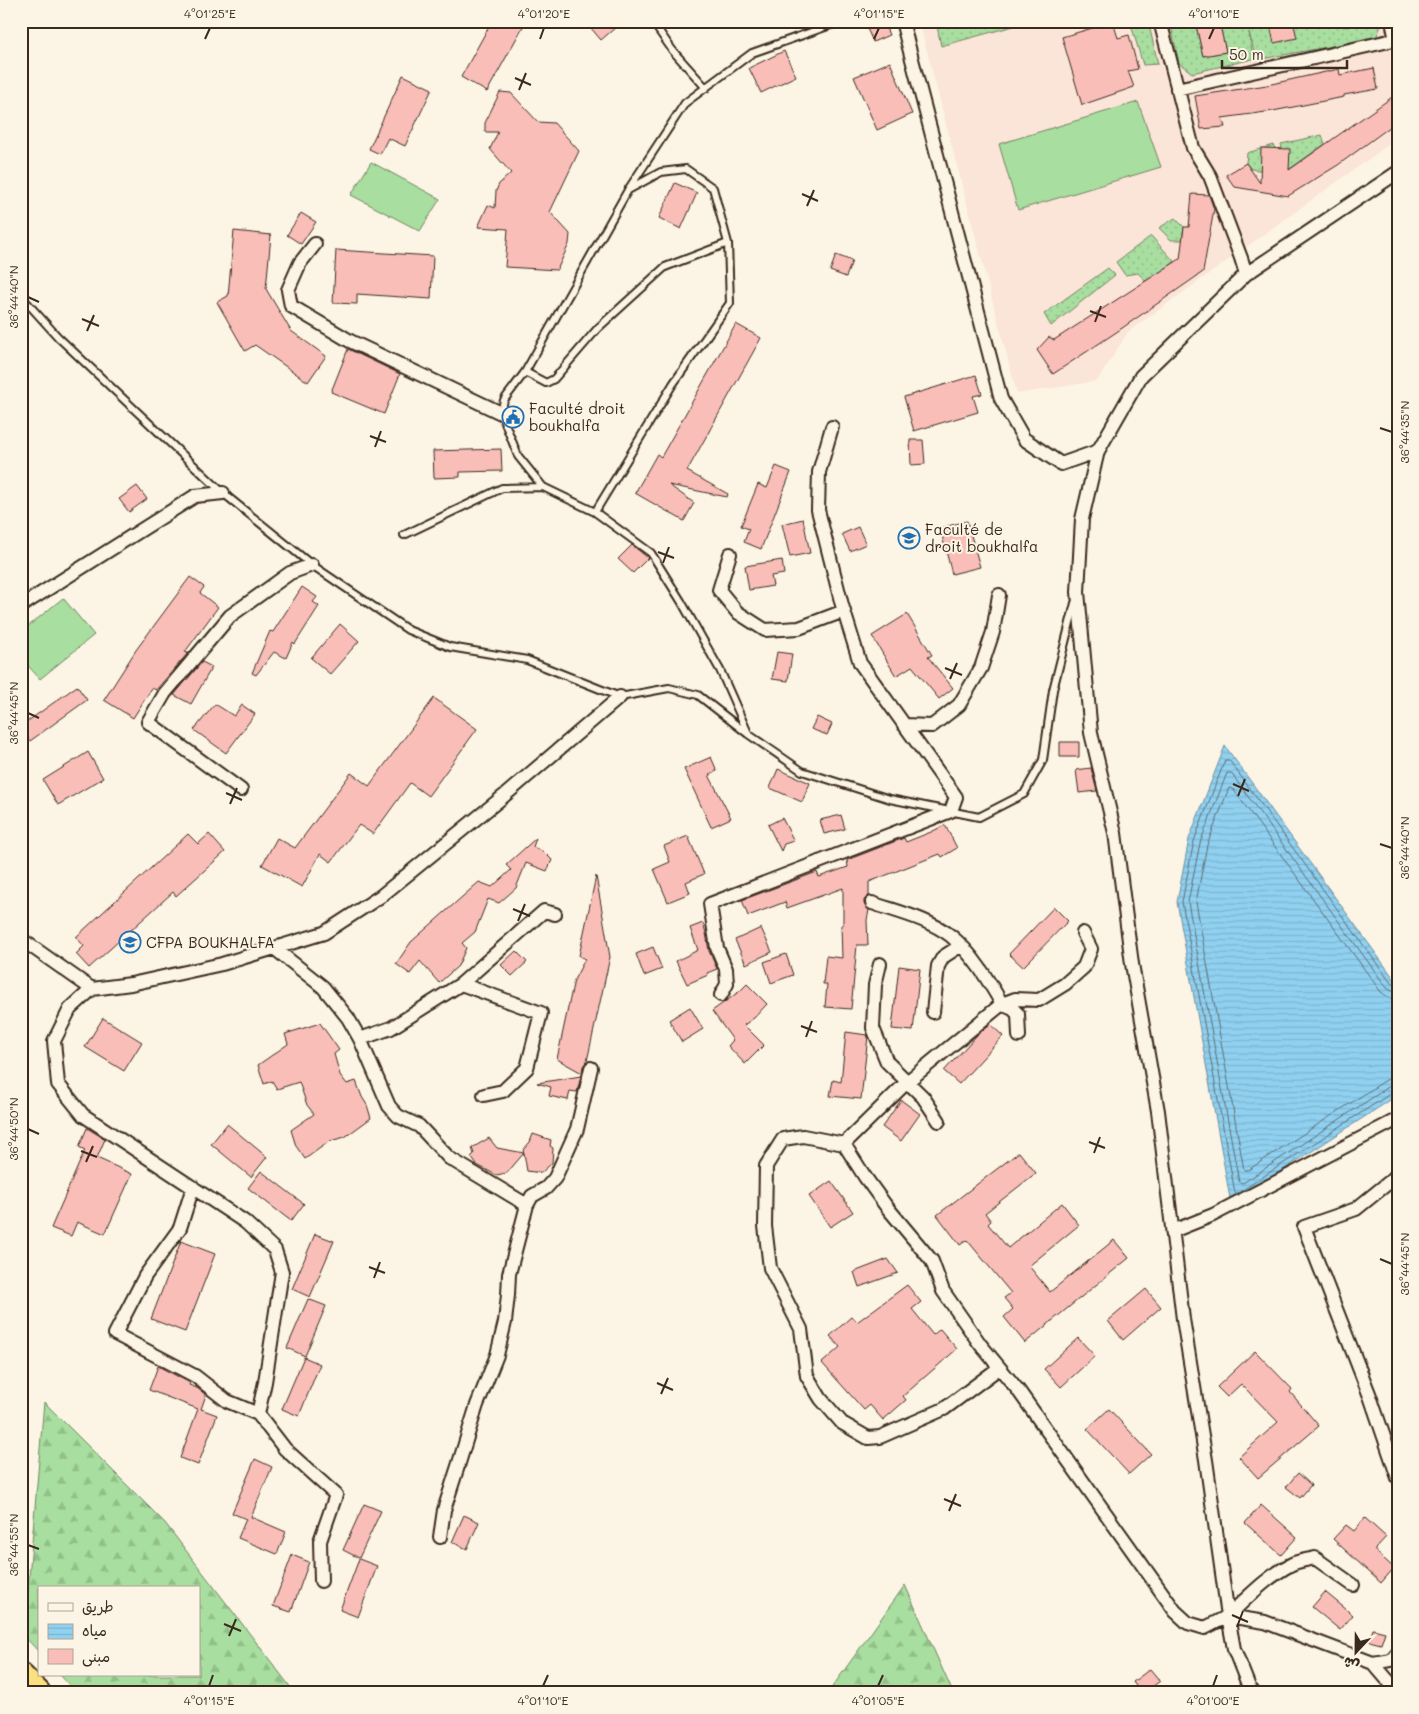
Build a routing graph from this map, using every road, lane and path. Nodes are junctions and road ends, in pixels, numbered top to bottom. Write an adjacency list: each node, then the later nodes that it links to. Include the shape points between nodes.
1 (652, 21): 7 (lane)
2 (842, 21): 7 (lane, via 752,53)
3 (902, 21): 18 (street, via 1002,399 1024,439 1060,464)
4 (1160, 21): 8 (street)
5 (1392, 21): 6 (street)
6 (1397, 40): 8 (street)
7 (706, 88): 10 (lane, via 685,104)
8 (1177, 89): 13 (street, via 1193,148 1210,176)
9 (1398, 172): 13 (street)
10 (628, 190): 11 (lane, via 661,172 686,169 713,188); 15 (lane)
11 (728, 243): 15 (lane, via 665,267 598,328 554,379 546,382); 21 (lane, via 730,303 674,384)
12 (315, 244): 16 (street, via 300,263 288,290 290,306 350,340)
13 (1246, 274): 18 (street, via 1140,376)
14 (21, 296): 20 (lane, via 58,337)
15 (525, 372): 16 (lane, via 504,400)
16 (501, 413): 19 (lane, via 518,456)
17 (832, 427): 28 (street, via 819,472 818,510)
18 (1098, 451): 25 (street, via 1082,519)
19 (543, 487): 21 (lane); 22 (lane, via 502,488)
20 (223, 493): 24 (lane); 27 (street, via 195,496)
21 (595, 512): 31 (lane, via 651,553 720,670)
22 (404, 535)
23 (730, 554): 28 (street, via 719,590 737,612 766,630 799,628)
24 (312, 566): 29 (lane, via 408,630 450,647 527,660); 32 (street, via 290,573 230,616 165,694 148,722)
25 (1078, 592): 33 (lane, via 1053,690 1043,760 1024,794 979,817); 57 (street, via 1091,733 1115,833 1132,964 1158,1110)
26 (999, 595): 30 (street, via 993,632 981,668 959,705 932,726)
27 (21, 606)
28 (844, 611): 30 (street, via 860,663)
29 (620, 697): 31 (lane, via 669,688 698,695); 39 (street, via 381,896 324,933)
30 (904, 725): 33 (street, via 956,797)
31 (748, 734): 33 (lane, via 802,771 890,799)
32 (241, 790)
33 (951, 811): 43 (street, via 710,904 718,948 726,969 727,984)
34 (872, 903): 38 (street, via 926,922 951,936)
35 (555, 914): 41 (street, via 544,911)
36 (1083, 933): 44 (street, via 1091,949 1084,967 1065,984 1039,1000 1015,1000)
37 (21, 939): 42 (street)
38 (960, 946): 44 (street, via 975,961); 45 (street, via 943,957 938,966)
39 (274, 948): 42 (street, via 222,964); 47 (street, via 323,987)
40 (880, 964): 49 (street, via 874,985 873,1028 887,1062)
41 (461, 984): 47 (street, via 392,1028); 50 (street, via 541,1013 526,1068 504,1091)
42 (92, 989): 55 (street, via 70,1009 54,1041 58,1084 83,1115)
43 (721, 995)
44 (1002, 1004): 46 (street, via 1018,1014); 49 (street)
45 (933, 1012)
46 (1019, 1036)
47 (360, 1039): 56 (street, via 389,1106 398,1116 419,1126 449,1158)
48 (591, 1068): 56 (street, via 577,1129 555,1178 532,1196)
49 (907, 1082): 52 (street, via 923,1097); 53 (street)
50 (484, 1094)
51 (1398, 1119): 57 (street, via 1213,1215)
52 (939, 1121)
53 (844, 1144): 58 (street, via 886,1206 932,1261 943,1291); 58 (street, via 803,1136 783,1139 766,1166 765,1226 770,1268 801,1329 807,1376 821,1399 842,1423 868,1438 880,1437 944,1409)
54 (1398, 1175): 60 (street, via 1356,1209 1304,1227 1370,1396)
55 (193, 1187): 59 (street, via 245,1222 275,1250 282,1272); 59 (street, via 180,1228 145,1276 115,1334 195,1376 227,1401)
56 (527, 1205): 61 (street, via 509,1274 505,1322 497,1355 477,1405 444,1510)
57 (1172, 1231): 64 (street)
58 (1000, 1368): 64 (street, via 1175,1611 1188,1623 1205,1628)
59 (258, 1414): 62 (street, via 285,1449 336,1495 320,1541)
60 (1398, 1478)
61 (440, 1537)
62 (322, 1581)
63 (1353, 1585): 64 (street, via 1315,1558 1293,1563 1278,1572)
64 (1228, 1616): 66 (street, via 1265,1622); 68 (street, via 1234,1649)
65 (1398, 1652): 66 (street, via 1391,1660)
66 (1373, 1663): 69 (street)
67 (21, 1676): 70 (highway)
68 (1248, 1691)
69 (1398, 1692)
70 (38, 1693)

